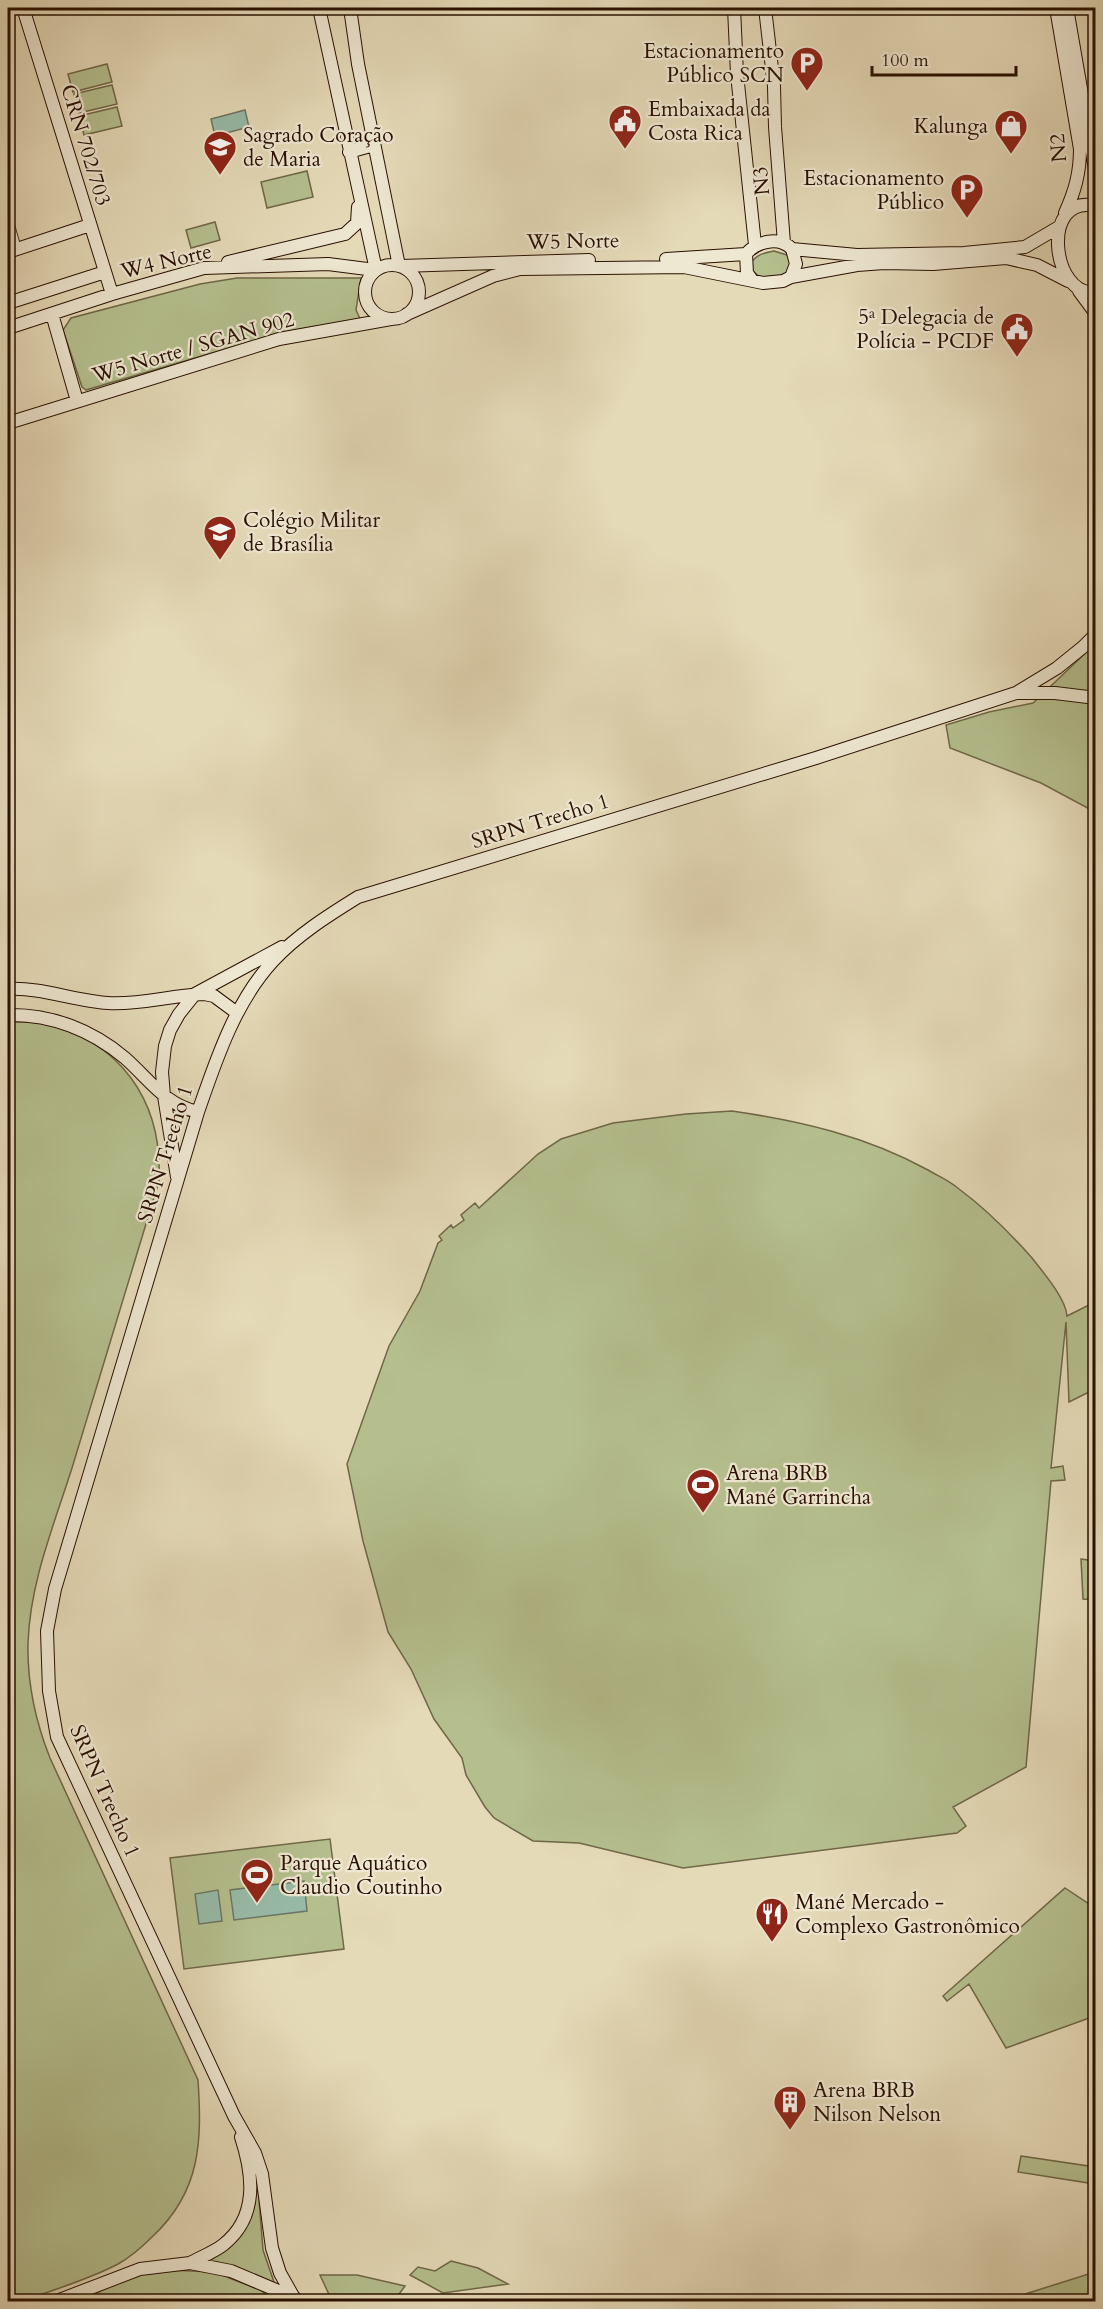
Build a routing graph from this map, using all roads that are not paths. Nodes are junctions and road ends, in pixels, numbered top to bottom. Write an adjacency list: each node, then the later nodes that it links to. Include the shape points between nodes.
1 (23, 8): 15 (main road, CRN 702/703)
2 (320, 8): 9 (main road)
3 (350, 8): 8 (main road)
4 (734, 8): 19 (main road)
5 (766, 8): 17 (main road, N3)
6 (1056, 8): 13 (main road, N2, via 1080,149 1080,171)
7 (1067, 8): 10 (main road, N2)
8 (374, 146): 9 (main road); 20 (main road)
9 (349, 152): 11 (main road)
10 (1095, 175)
11 (357, 184): 21 (main road, via 357,223 345,234); 22 (main road)
12 (1095, 206): 13 (main road)
13 (1065, 213): 16 (main road, N2)
14 (8, 218): 18 (street)
15 (90, 225): 18 (main road); 23 (main road, CRN 702/703)
16 (1059, 227): 17 (main road, via 1025,247 964,253 857,255); 26 (main road, via 1062,266)
17 (788, 246): 19 (main road, via 774,241); 24 (main road, via 796,264)
18 (12, 250)
19 (751, 250): 20 (main road, W5 Norte, via 679,259); 25 (main road, via 746,266)
20 (400, 266): 22 (main road); 32 (main road, via 413,275 418,291)
21 (204, 268): 22 (main road, W4 Norte, via 328,264); 29 (main road, W4 Norte)
22 (376, 270): 34 (main road, via 364,290 366,302 373,311)
23 (105, 272): 29 (main road, CRN 702/703); 30 (main road)
24 (791, 278): 25 (main road, via 774,283); 26 (main road, via 884,263 933,264 1006,258 1037,265)
25 (752, 280): 32 (main road, via 684,267 520,269 493,276)
26 (1068, 281): 27 (main road)
27 (1079, 291): 28 (main road); 33 (main road)
28 (1095, 292)
29 (112, 294): 31 (main road, W4 Norte)
30 (8, 303)
31 (52, 314): 35 (main road, W4 Norte); 36 (main road)
32 (407, 314): 34 (main road)
33 (1095, 315)
34 (391, 319): 36 (main road, W5 Norte / SGAN 902, via 279,339)
35 (8, 328)
36 (77, 401): 37 (main road, W5 Norte / SGAN 902)
37 (8, 423)
38 (1095, 634): 39 (main road, SRPN Trecho 1, via 1057,668)
39 (1016, 693): 40 (main road, SRPN Trecho 1); 41 (main road, SRPN Trecho 1, via 358,897)
40 (1095, 698)
41 (294, 941): 42 (main road); 46 (main road, SRPN Trecho 1, via 273,961)
42 (219, 981): 44 (main road); 45 (main road)
43 (8, 989): 45 (main road, via 132,1004)
44 (195, 994): 45 (main road); 46 (main road, via 214,996); 49 (main road, via 179,1014 165,1046)
45 (169, 998)
46 (237, 1013): 50 (main road, SRPN Trecho 1)
47 (8, 1015): 48 (main road, via 30,1014 61,1021 99,1039)
48 (144, 1078): 49 (main road); 51 (main road)
49 (164, 1096): 50 (main road, via 186,1110); 51 (main road)
50 (198, 1112): 52 (main road, SRPN Trecho 1)
51 (168, 1120): 52 (main road)
52 (177, 1180): 53 (main road, SRPN Trecho 1, via 55,1588 47,1631 49,1691 57,1737)
53 (234, 2116): 54 (main road, SRPN Trecho 1, via 252,2180 248,2207 223,2245); 55 (main road, SRPN Trecho 1, via 255,2152 262,2174 272,2248)
54 (190, 2263): 55 (main road, via 231,2271); 56 (main road, via 140,2269)
55 (295, 2299)
56 (54, 2301)

